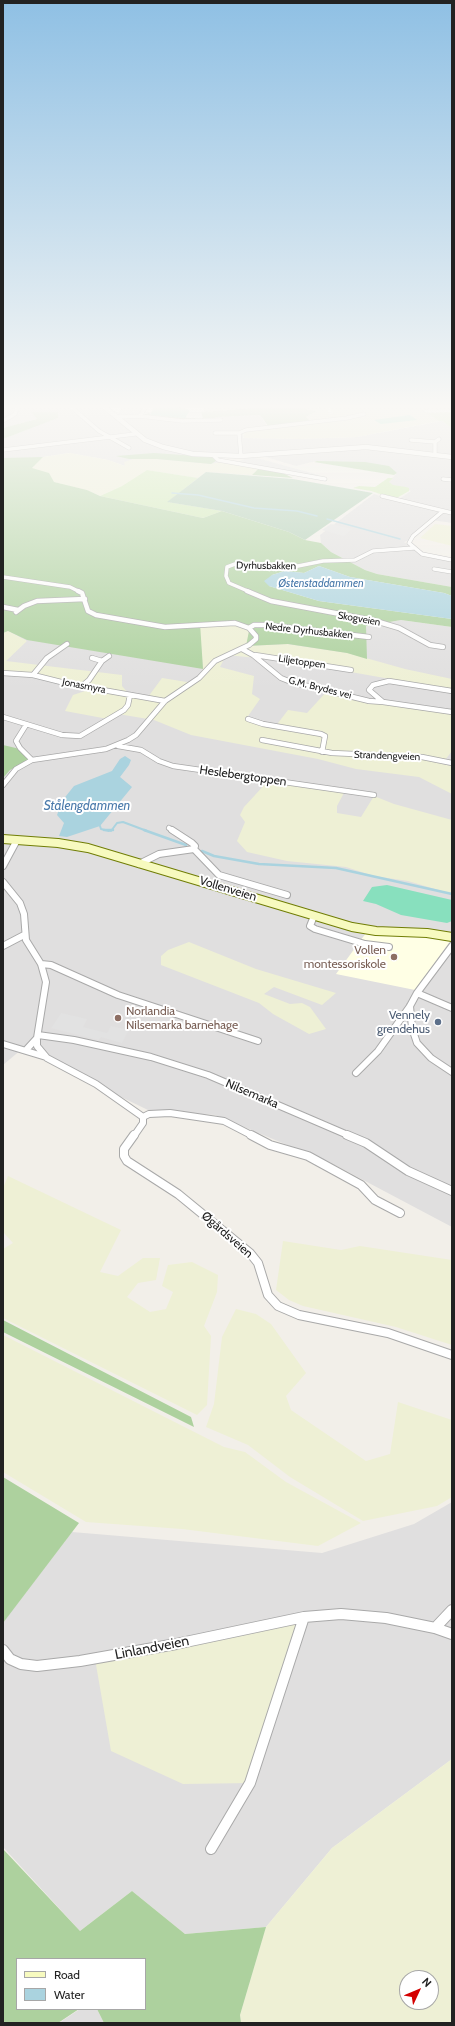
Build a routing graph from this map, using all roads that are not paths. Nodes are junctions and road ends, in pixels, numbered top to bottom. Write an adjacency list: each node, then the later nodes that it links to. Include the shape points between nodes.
1 (396, 500): 2 (street)
2 (443, 511): 3 (street); 4 (street, via 413,536 409,542)
3 (452, 513)
4 (414, 548): 5 (street, via 429,556); 10 (street, Dyrhusbakken, via 373,551 355,560 323,561 298,566 242,563 227,566 226,576 229,583)
5 (452, 560)
6 (434, 569): 7 (street)
7 (452, 572)
8 (3, 577): 9 (street, via 62,585 78,590)
9 (85, 599): 11 (street, via 37,601 17,611); 12 (street, via 91,613 154,625 177,627 226,623)
10 (271, 601): 15 (street, Skogveien, via 376,621 399,628 430,645)
11 (3, 607)
12 (249, 628): 13 (street, Nedre Dyrhusbakken, via 254,625 268,625); 16 (street, via 255,633 256,640)
13 (369, 637)
14 (67, 644): 23 (street, via 47,658)
15 (443, 647)
16 (242, 649): 17 (street, G.M. Brydes vei); 27 (street, via 215,661 199,678)
17 (253, 655): 21 (street, Liljetoppen); 28 (street, G.M. Brydes vei, via 290,682 368,701)
18 (110, 656): 20 (street)
19 (92, 658): 20 (street)
20 (102, 661): 24 (street)
21 (351, 670)
22 (3, 673): 23 (street, Jonasmyra)
23 (32, 675): 24 (street, Jonasmyra)
24 (82, 686): 26 (street, Jonasmyra)
25 (452, 691): 28 (street, G.M. Brydes vei, via 389,681 371,686 369,690)
26 (130, 695): 27 (street, Jonasmyra); 32 (street, via 124,710 80,736 62,735)
27 (165, 701): 34 (street, via 136,735)
28 (383, 702): 29 (street, G.M. Brydes vei)
29 (452, 712)
30 (3, 717): 32 (street)
31 (248, 719): 35 (street, via 321,734 325,736)
32 (26, 725): 36 (street, via 16,741)
33 (262, 740): 35 (street, Strandengveien)
34 (116, 745): 36 (street); 39 (street, Heslebergtoppen, via 140,750 174,766)
35 (322, 752): 37 (street, Strandengveien, via 422,757)
36 (32, 760): 38 (street, via 16,769)
37 (452, 763)
38 (3, 785)
39 (374, 795)
40 (169, 828): 43 (street, via 192,843)
41 (3, 840): 42 (main road, Vollenveien)
42 (17, 840): 44 (main road, Vollenveien, via 84,847); 45 (street)
43 (194, 849): 44 (street, via 159,854); 47 (street, via 219,875)
44 (139, 864): 48 (main road, Vollenveien)
45 (3, 866)
46 (3, 882): 49 (street, via 20,903 24,914)
47 (287, 895)
48 (314, 916): 50 (main road, Vollenveien, via 368,930); 53 (street, via 310,926 315,929 365,944)
49 (24, 935): 51 (street); 54 (street, via 29,948)
50 (452, 937)
51 (3, 946)
52 (452, 946): 55 (street)
53 (389, 947)
54 (41, 964): 58 (street, via 46,982); 59 (street, via 51,965 118,995)
55 (417, 993): 56 (street); 57 (street)
56 (410, 1006): 63 (street, via 412,1028 417,1043 431,1058); 64 (street, via 378,1051)
57 (452, 1008)
58 (37, 1038): 61 (street); 62 (street, via 37,1046); 66 (street, Nilsemarka, via 74,1040 151,1057 208,1075 353,1137 408,1171)
59 (258, 1041)
60 (3, 1044): 61 (street)
61 (26, 1050): 62 (street)
62 (47, 1058): 65 (street, via 96,1084)
63 (452, 1072)
64 (356, 1073)
65 (143, 1117): 67 (street, via 165,1113 224,1121 270,1145 308,1156 361,1185 375,1200); 68 (street, Øgårdsveien, via 143,1123 124,1149 127,1161 178,1194 250,1253 258,1263 272,1302 299,1315 388,1333)
66 (452, 1191)
67 (400, 1213)
68 (452, 1355)
69 (452, 1610): 71 (street)
70 (304, 1617): 71 (street, Linlandveien, via 364,1615); 73 (street, Linlandveien, via 80,1662 37,1666 21,1664 10,1659); 74 (street, via 250,1783)
71 (435, 1628): 72 (street, Linlandveien)
72 (452, 1634)
73 (3, 1650)
74 (211, 1849)

